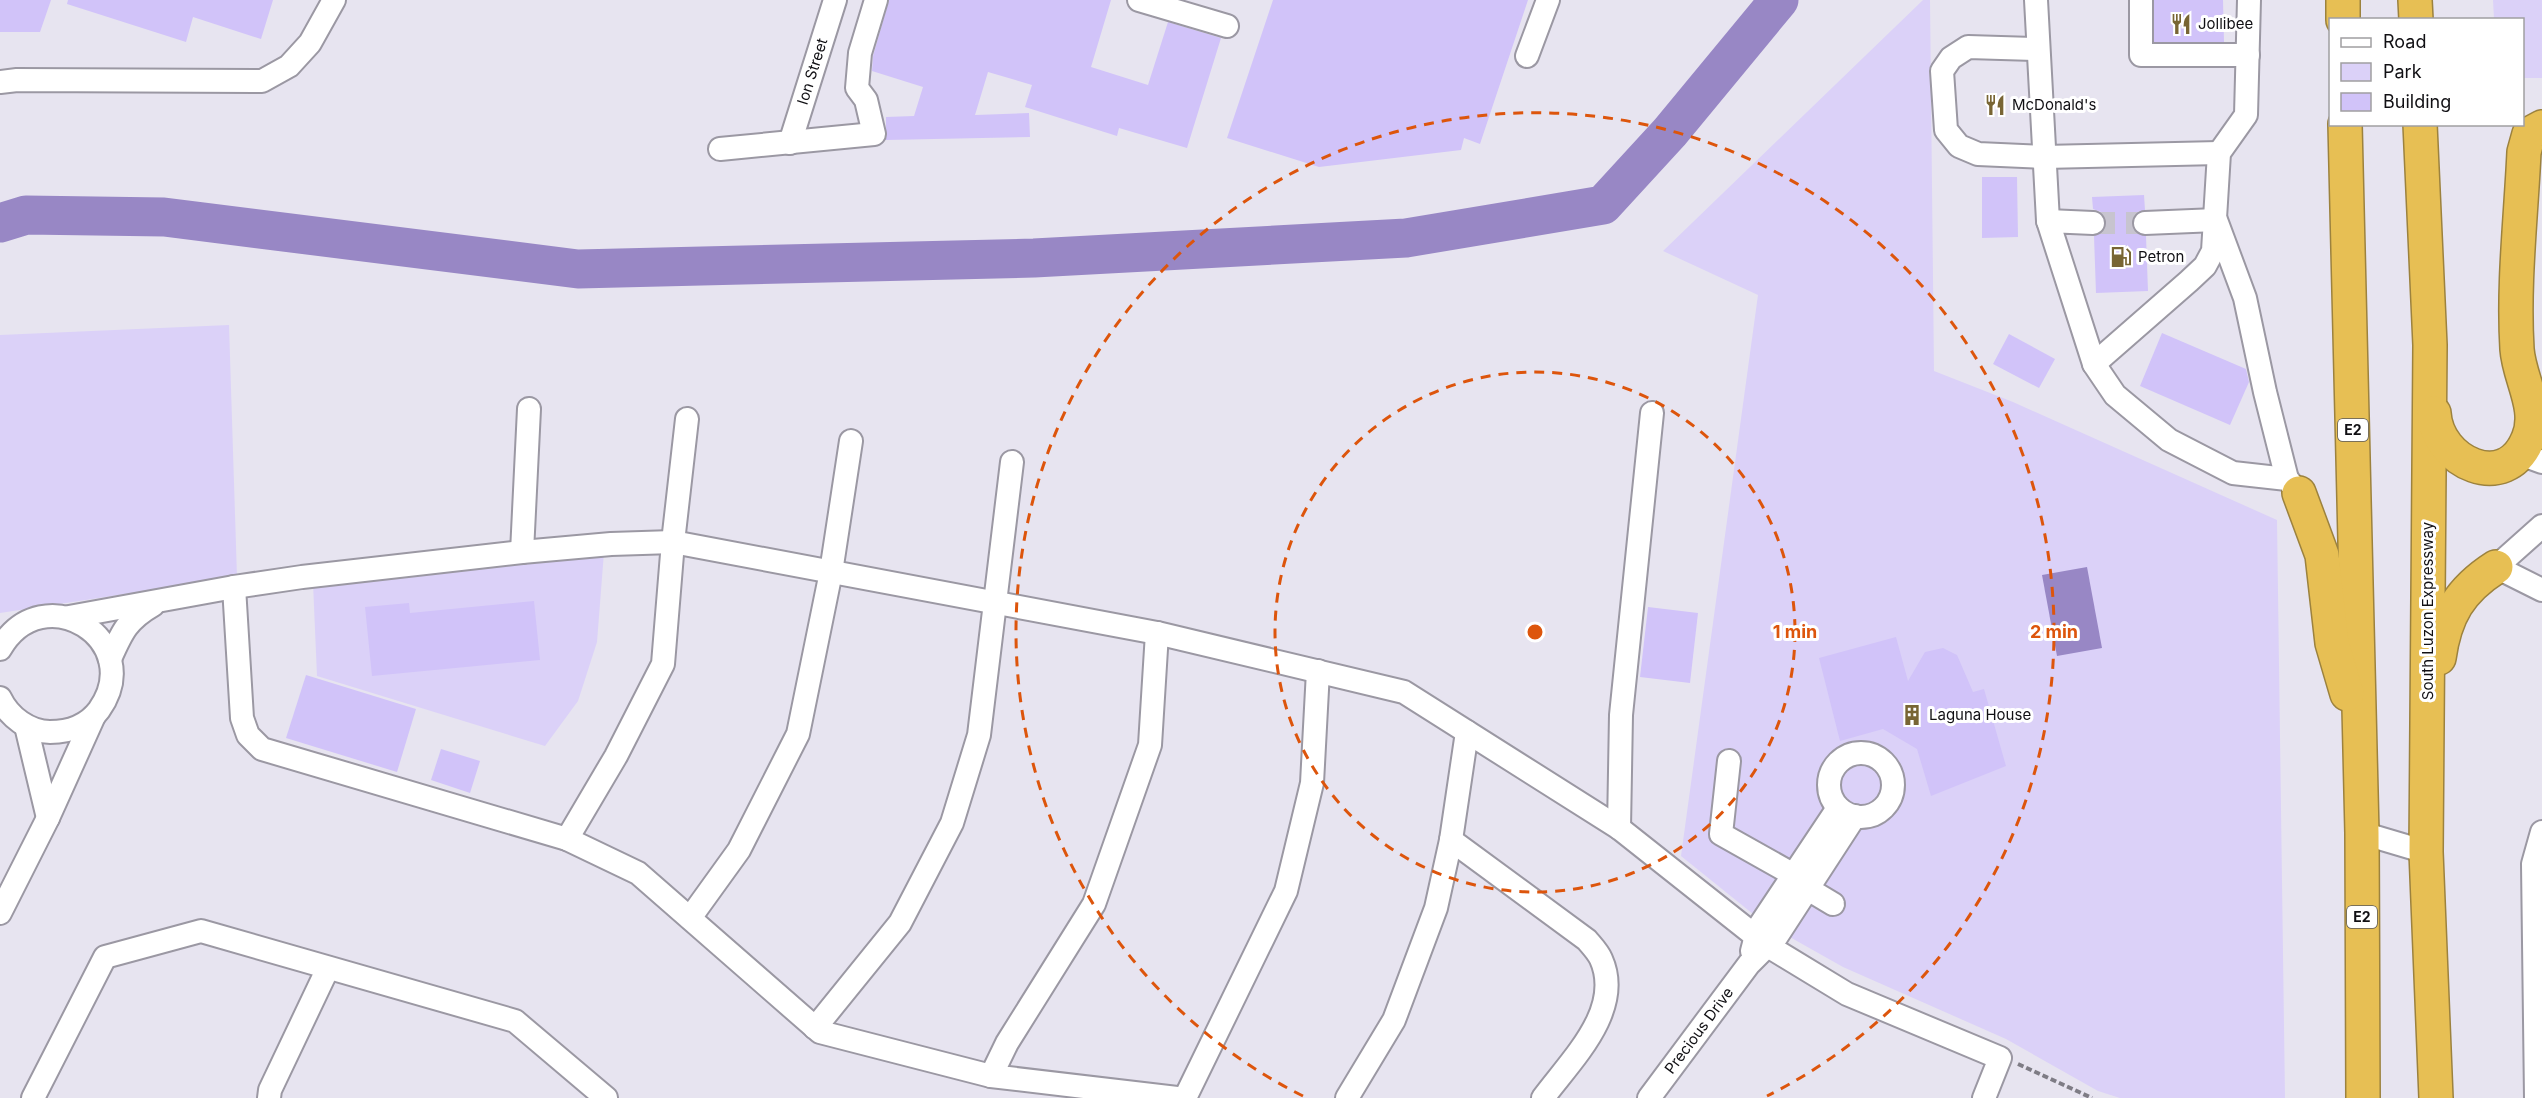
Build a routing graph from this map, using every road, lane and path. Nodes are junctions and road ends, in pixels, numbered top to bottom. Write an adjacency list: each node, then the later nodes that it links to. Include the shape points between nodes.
1 (334, 0): 17 (street, via 310,43 290,66 262,81)
2 (835, 0): 21 (street, Ion Street)
3 (876, 0): 21 (street, via 860,53 857,87 866,100 874,134)
4 (1139, 0): 13 (street)
5 (1548, 0): 16 (street)
6 (2036, 0): 14 (street)
7 (2141, 0): 15 (street, via 2141,55)
8 (2249, 0): 15 (street)
9 (2343, 0): 11 (highway)
10 (2415, 0): 12 (highway)
11 (2343, 18)
12 (2416, 18)
13 (1227, 26)
14 (2037, 49): 24 (street); 24 (street, via 1968,48 1951,58 1942,70 1946,130 1959,146 1978,154)
15 (2248, 55): 23 (street, via 2246,115)
16 (1527, 56)
17 (0, 82)
18 (2345, 126): 57 (highway, E2)
19 (2420, 126): 29 (highway, South Luzon Expressway)
20 (2542, 128): 35 (highway, via 2529,134 2524,152 2517,295 2517,352 2532,416)
21 (789, 143): 22 (street)
22 (720, 149)
23 (2219, 153): 24 (street); 25 (street)
24 (2044, 157): 26 (street)
25 (2216, 220): 28 (street); 30 (street, via 2213,251 2205,266); 37 (street, via 2245,298 2265,392)
26 (2048, 221): 27 (street); 30 (street)
27 (2093, 223)
28 (2145, 223)
29 (2430, 345): 35 (highway, via 2435,426 2450,451 2467,464 2483,469); 58 (highway, South Luzon Expressway)
30 (2094, 364): 37 (street, via 2115,394 2169,440 2234,473)
31 (529, 409): 40 (street)
32 (1652, 413): 62 (street, via 1621,715)
33 (687, 419): 39 (street)
34 (851, 441): 42 (street)
35 (2531, 458)
36 (1012, 462): 46 (street)
37 (2293, 486): 57 (highway, via 2322,555 2332,643)
38 (2542, 526): 41 (street)
39 (673, 542): 40 (street); 42 (street); 65 (street, via 663,664 616,756)
40 (522, 552): 43 (street)
41 (2496, 567): 44 (street); 58 (highway, via 2474,581 2455,604 2441,648)
42 (831, 572): 46 (street); 71 (street, via 798,734 739,850)
43 (234, 586): 45 (street); 65 (street, via 242,718 248,735 262,749)
44 (2542, 590)
45 (159, 601): 47 (street); 51 (street, via 123,628)
46 (996, 604): 49 (street); 74 (street, via 979,735 952,823 900,923)
47 (69, 617): 48 (street, via 52,615); 51 (street, via 87,626 102,641)
48 (10, 626): 50 (street)
49 (1157, 633): 52 (street); 76 (street, via 1150,746 1094,904 1007,1043)
50 (0, 648)
51 (110, 659): 54 (street, via 112,680 106,700)
52 (1318, 671): 56 (street, via 1404,692); 81 (street, via 1312,783 1286,891)
53 (0, 698): 55 (street, via 11,715)
54 (94, 716): 55 (street, via 79,727 62,732); 61 (street)
55 (26, 726): 61 (street)
56 (1467, 732): 62 (street); 66 (street)
57 (2360, 736): 64 (highway, E2)
58 (2427, 749): 67 (highway, South Luzon Expressway)
59 (1729, 761): 68 (street, via 1721,834)
60 (1847, 812): 68 (street)
61 (48, 818): 70 (street)
62 (1619, 828): 72 (street)
63 (2542, 832): 89 (street, via 2533,864)
64 (2362, 833): 67 (street); 87 (highway, E2)
65 (567, 839): 71 (street, via 638,873)
66 (1451, 840): 82 (street, via 1436,908 1394,1020); 83 (street, via 1587,940 1600,958 1607,979 1604,1005 1594,1030)
67 (2426, 852): 88 (highway, South Luzon Expressway)
68 (1801, 882): 69 (street); 72 (street, via 1758,928)
69 (1833, 904)
70 (0, 913)
71 (690, 918): 74 (street)
72 (1762, 942): 75 (street, via 1847,994); 84 (street, Precious Drive)
73 (327, 968): 77 (street, via 201,932 105,957); 78 (street); 79 (street, via 515,1021)
74 (815, 1028): 76 (street)
75 (2000, 1058): 85 (street); 86 (path)
76 (991, 1076): 80 (street)
77 (33, 1098)
78 (269, 1098)
79 (606, 1098)
80 (1178, 1098)
81 (1185, 1098)
82 (1347, 1098)
83 (1543, 1098)
84 (1649, 1098)
85 (1984, 1098)
86 (2092, 1098)
87 (2363, 1098)
88 (2436, 1098)
89 (2536, 1098)

